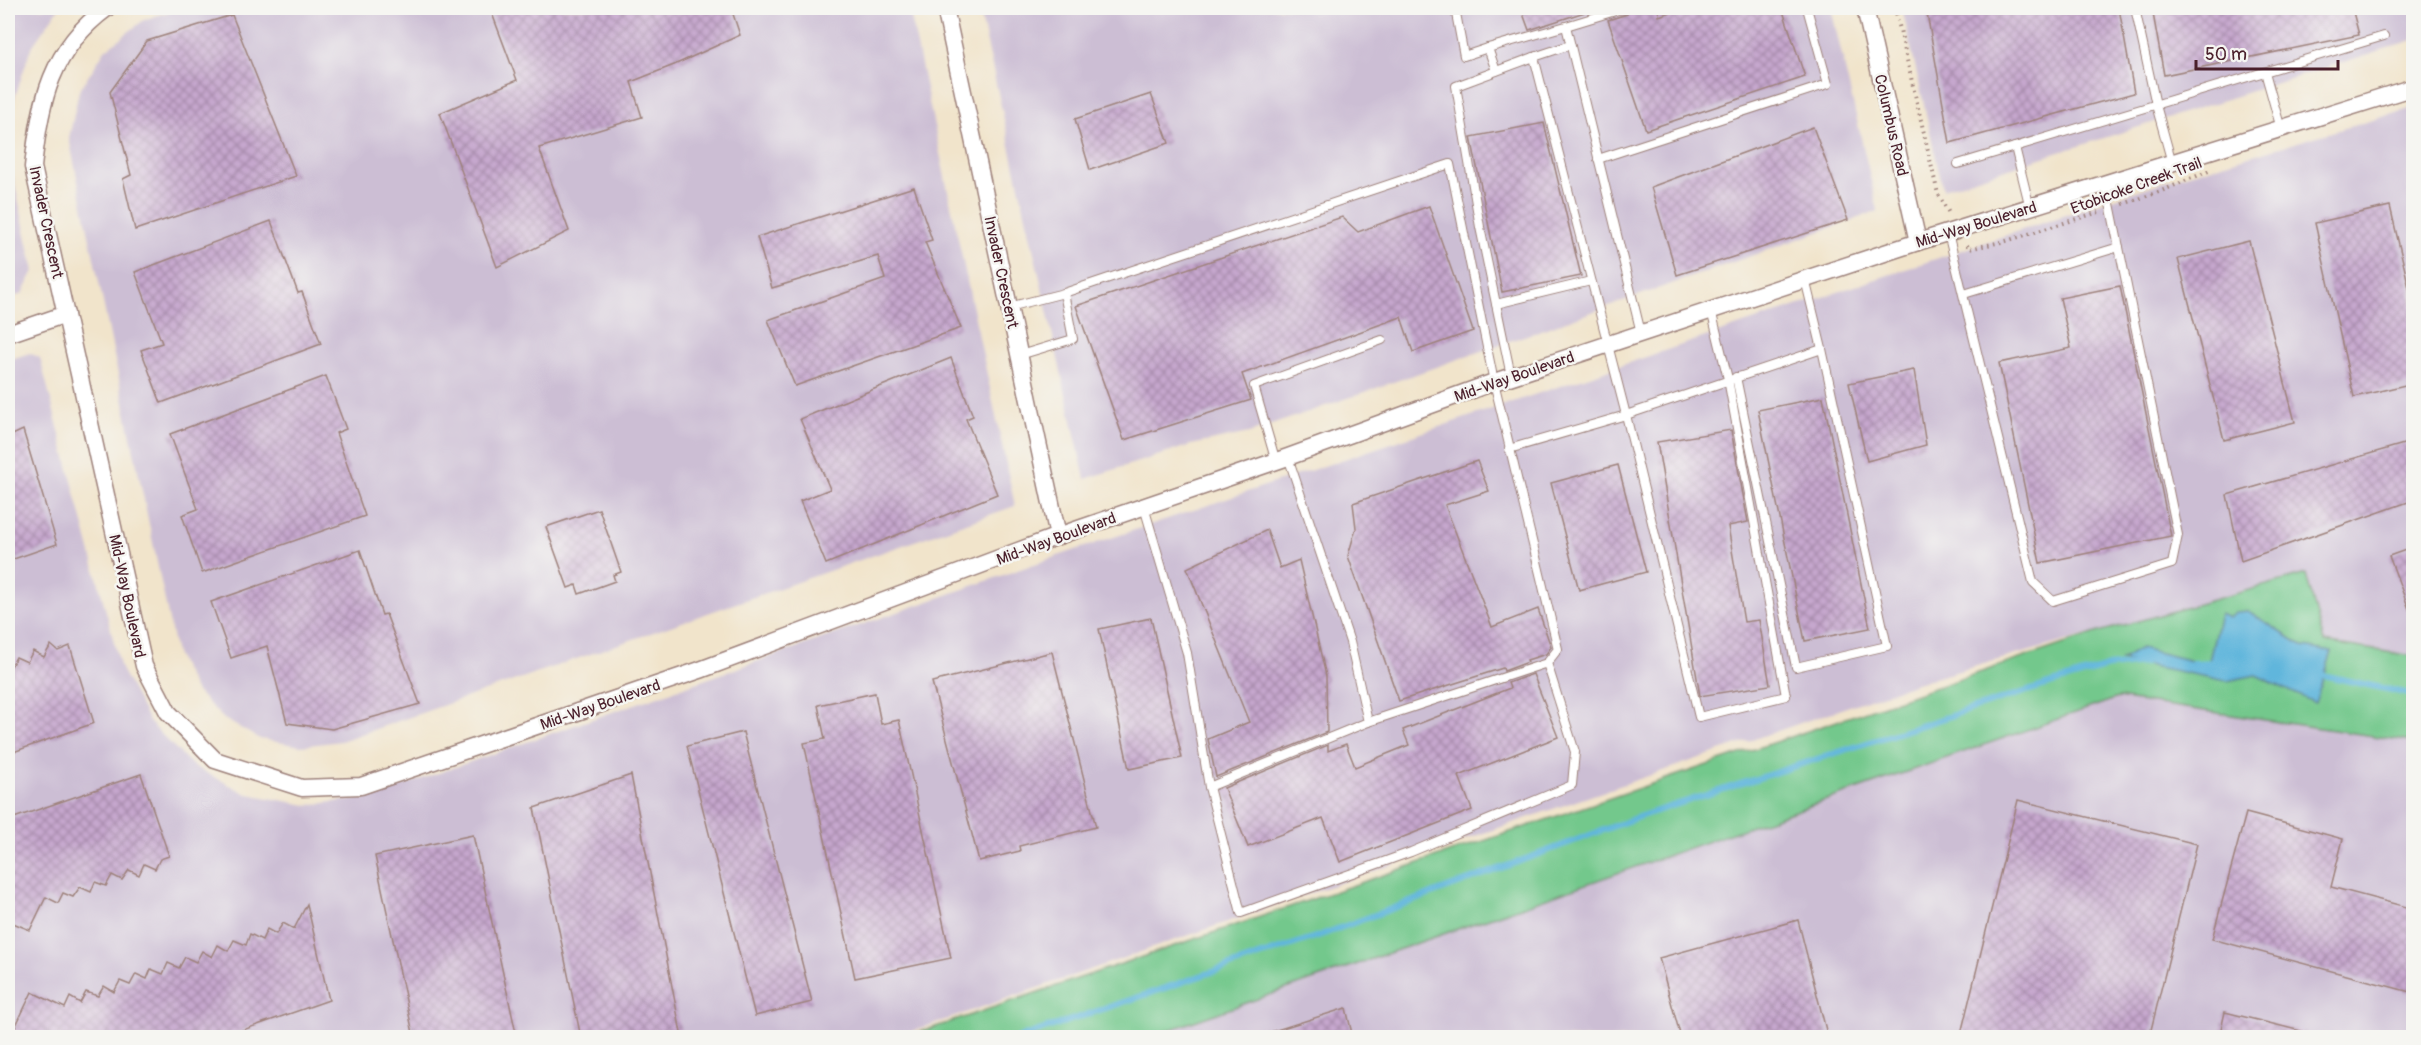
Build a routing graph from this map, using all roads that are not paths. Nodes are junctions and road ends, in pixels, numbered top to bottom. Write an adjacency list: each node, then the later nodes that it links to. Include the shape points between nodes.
1 (107, 8): 34 (street, Invader Crescent, via 67,46 47,88 37,129 33,167)
2 (945, 8): 32 (street, Invader Crescent)
3 (1455, 8): 11 (lane, via 1464,56)
4 (1625, 8): 8 (lane)
5 (1807, 8): 19 (lane, via 1828,84)
6 (1865, 8): 25 (street, Columbus Road)
7 (2135, 8): 16 (lane)
8 (1566, 26): 10 (lane); 11 (lane)
9 (2384, 36): 14 (lane)
10 (1570, 45): 12 (lane); 19 (lane)
11 (1488, 48): 13 (lane)
12 (1534, 57): 13 (lane); 28 (lane)
13 (1496, 71): 31 (lane, via 1456,86)
14 (2265, 72): 16 (lane); 17 (lane)
15 (2413, 93): 17 (street, Mid-Way Boulevard)
16 (2156, 105): 18 (lane); 20 (lane)
17 (2281, 129): 20 (street, Mid-Way Boulevard)
18 (2015, 147): 21 (lane); 23 (lane)
19 (1598, 159): 35 (lane)
20 (2172, 163): 22 (street, Mid-Way Boulevard)
21 (1958, 164)
22 (2106, 184): 23 (street, Mid-Way Boulevard); 26 (lane)
23 (2030, 208): 24 (street, Mid-Way Boulevard)
24 (1948, 233): 25 (street, Mid-Way Boulevard); 30 (lane)
25 (1918, 242): 27 (street, Mid-Way Boulevard)
26 (2120, 247): 30 (lane); 30 (lane, via 2178,535 2172,564 2054,601 2033,582)
27 (1805, 279): 33 (street, Mid-Way Boulevard); 39 (lane)
28 (1591, 281): 31 (lane); 38 (lane)
29 (1064, 292): 32 (lane); 40 (lane, via 1073,339); 43 (lane, via 1450,164)
30 (1964, 294)
31 (1496, 304): 41 (lane)
32 (1009, 307): 40 (street, Invader Crescent)
33 (1711, 310): 35 (street, Mid-Way Boulevard); 42 (lane)
34 (66, 314): 36 (street); 48 (street, Mid-Way Boulevard, via 144,666 168,712 215,760 302,788 361,786 700,670)
35 (1641, 333): 38 (street, Mid-Way Boulevard)
36 (8, 334)
37 (1382, 340): 46 (lane, via 1254,386)
38 (1607, 344): 41 (street, Mid-Way Boulevard); 44 (lane)
39 (1822, 349): 42 (lane); 42 (lane, via 1887,646 1796,667)
40 (1020, 355): 48 (street, Invader Crescent)
41 (1511, 376): 43 (street, Mid-Way Boulevard)
42 (1732, 378): 44 (lane); 44 (lane, via 1786,696 1699,717)
43 (1494, 382): 45 (lane); 46 (street, Mid-Way Boulevard)
44 (1626, 415): 45 (lane)
45 (1509, 449): 49 (lane, via 1558,650)
46 (1282, 460): 47 (street, Mid-Way Boulevard); 50 (lane, via 1350,642)
47 (1144, 507): 48 (street, Mid-Way Boulevard); 51 (lane, via 1187,653)
48 (1058, 536)
49 (1547, 663): 50 (lane); 51 (lane, via 1575,752 1572,785 1411,852 1241,913)
50 (1368, 722): 51 (lane)
51 (1209, 787)

